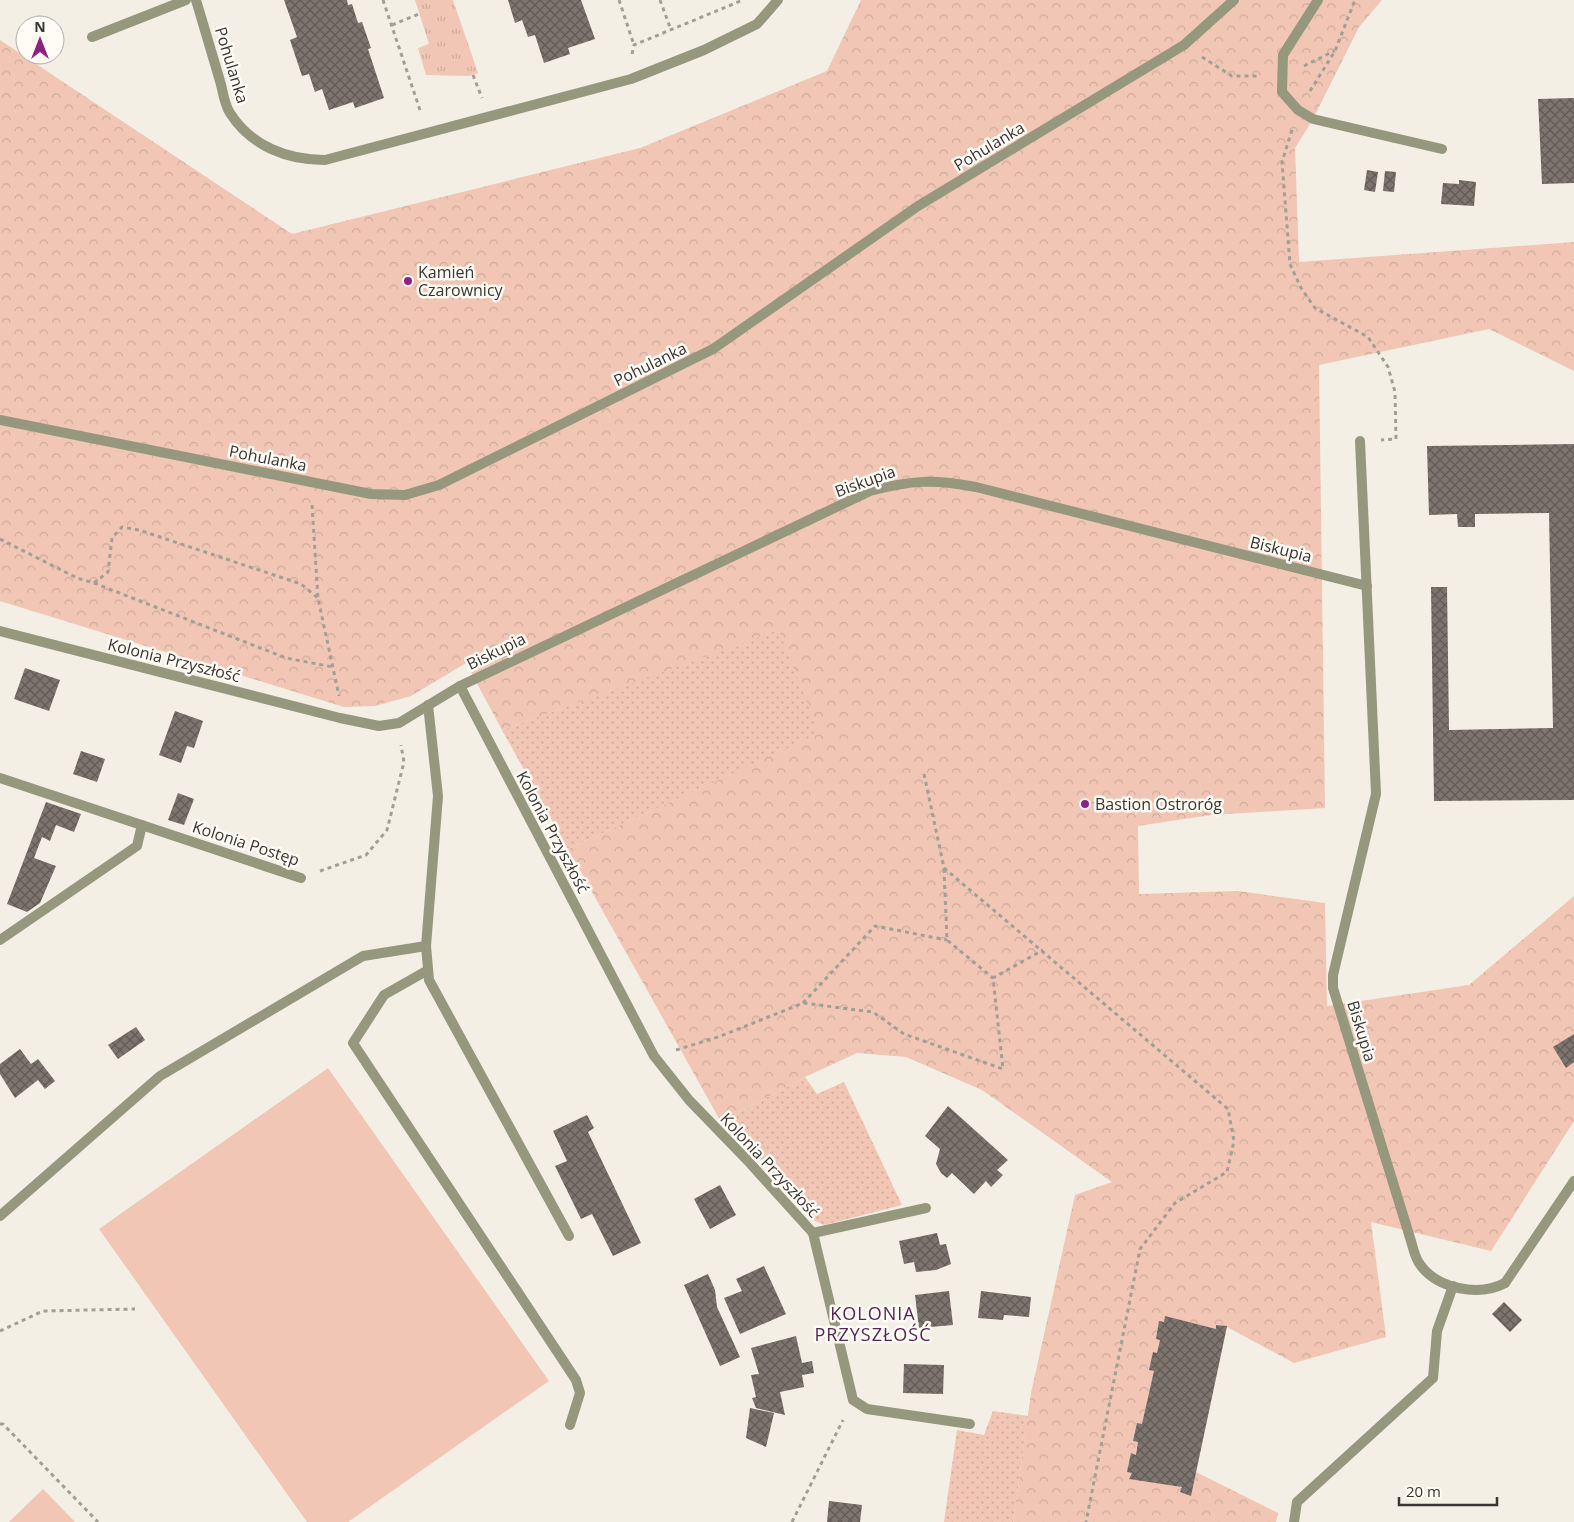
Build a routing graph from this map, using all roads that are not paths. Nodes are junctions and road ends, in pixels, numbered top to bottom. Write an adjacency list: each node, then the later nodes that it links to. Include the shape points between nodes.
1 (186, 0): 6 (street)
2 (196, 0): 3 (street, Pohulanka, via 229,111 242,130 286,156 306,160 325,160 631,79 758,24)
3 (778, 0)
4 (1234, 0): 8 (street, Pohulanka, via 1184,45 918,206 714,349 439,485 405,495 371,494)
5 (1318, 0): 7 (street, via 1283,56 1282,92 1298,110 1313,119)
6 (92, 37)
7 (1442, 149)
8 (0, 420)
9 (1360, 441): 10 (street, Biskupia)
10 (1367, 586): 12 (street, Biskupia, via 976,487 943,480 906,482 870,491); 25 (street, Biskupia, via 1376,794 1334,975 1334,988 1420,1264 1432,1276)
11 (0, 631): 13 (street, Kolonia Przyszłość, via 379,726 399,723)
12 (460, 686): 13 (street, Kolonia Przyszłość); 23 (street, Kolonia Przyszłość, via 654,1056 689,1100)
13 (428, 705): 18 (street, via 438,796)
14 (0, 778): 15 (street, Kolonia Postęp)
15 (142, 825): 16 (street, Kolonia Postęp); 17 (street, via 137,846)
16 (301, 878)
17 (0, 940)
18 (426, 946): 19 (street); 22 (street, via 363,956 160,1076)
19 (428, 970): 24 (street, via 430,980); 27 (street, via 384,995 353,1043 576,1380 580,1393)
20 (1574, 1181): 25 (street, Biskupia, via 1505,1282 1494,1288 1475,1291)
21 (926, 1208): 23 (street)
22 (0, 1216)
23 (813, 1234): 26 (street, Kolonia Przyszłość, via 853,1400 867,1409)
24 (569, 1236)
25 (1453, 1286): 28 (street, via 1437,1330 1433,1378 1297,1502)
26 (970, 1424)
27 (570, 1426)
28 (1294, 1522)

